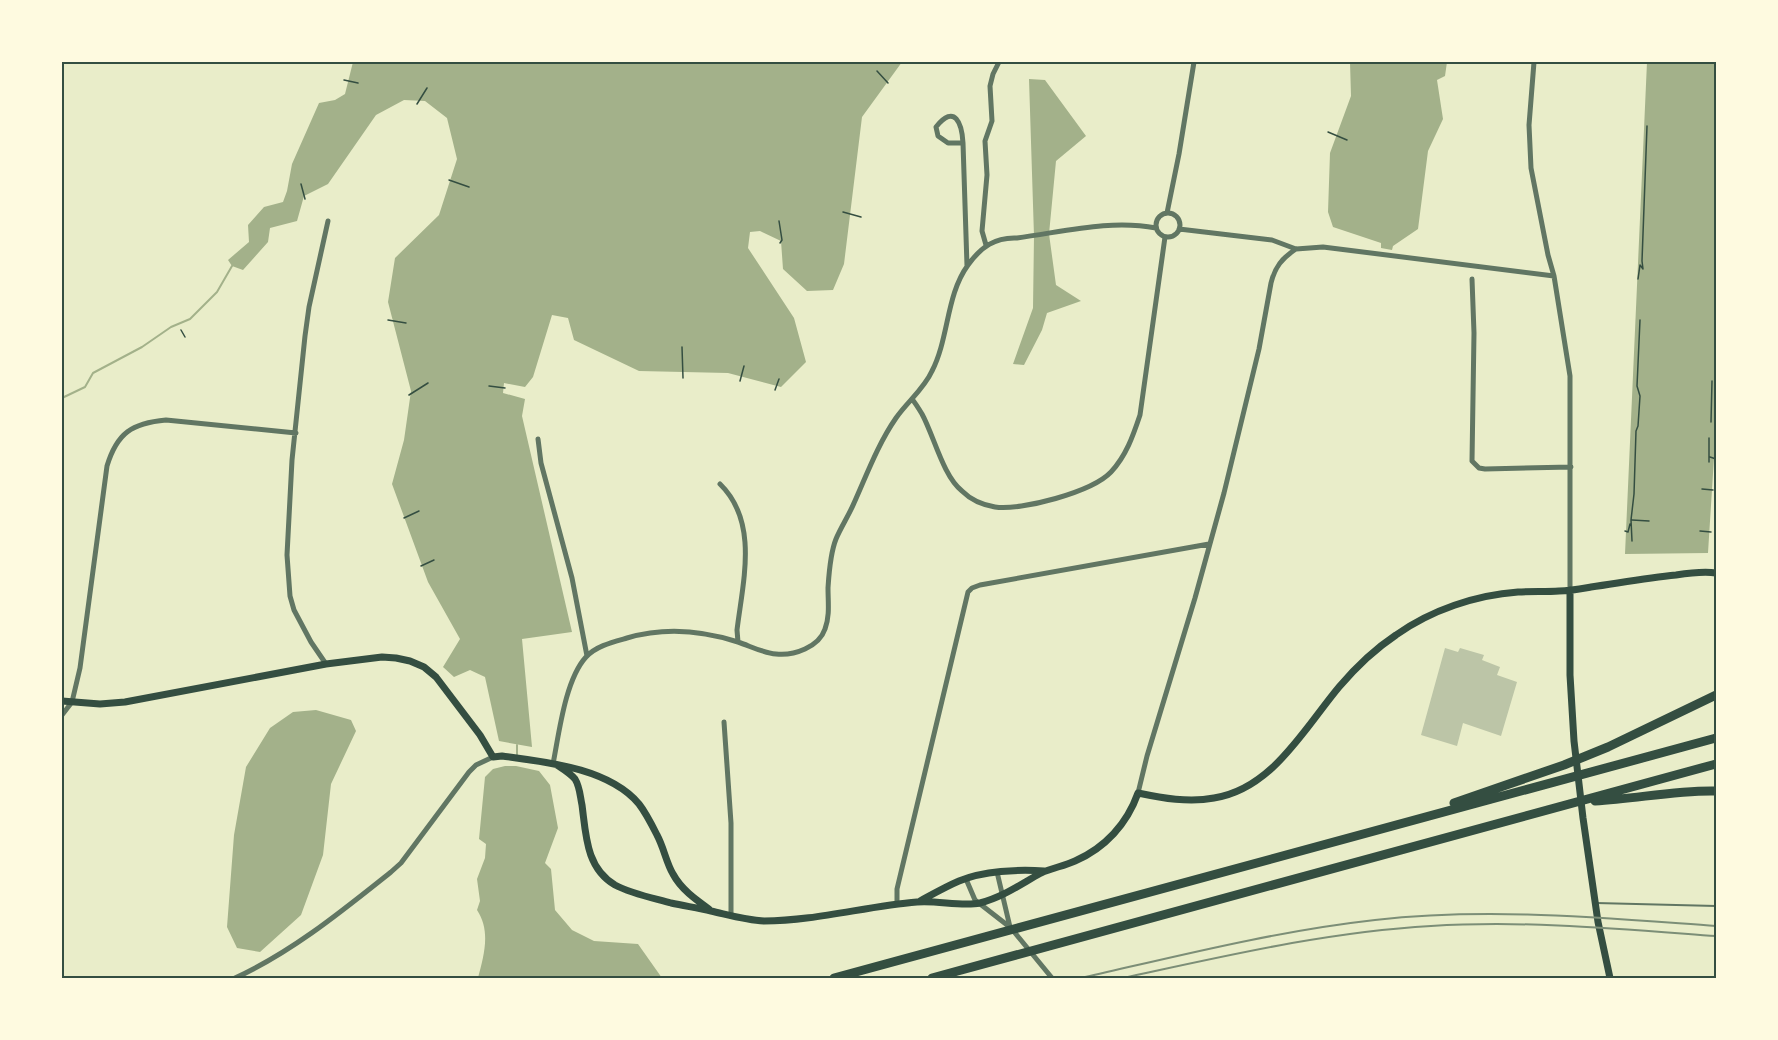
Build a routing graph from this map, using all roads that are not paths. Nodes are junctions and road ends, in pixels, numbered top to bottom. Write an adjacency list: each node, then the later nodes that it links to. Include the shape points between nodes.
1 (999, 62): 10 (street, via 990,86 992,121 985,141 987,175 982,231)
2 (1194, 62): 5 (street)
3 (1534, 62): 13 (street, via 1529,125 1531,168)
4 (963, 143): 4 (street, via 958,119 943,119 936,127 938,136 948,142); 12 (street)
5 (1167, 213): 7 (street, via 1159,217); 8 (street, via 1177,218)
6 (328, 221): 16 (street, via 309,307)
7 (1156, 228): 9 (street); 10 (street, via 1112,224 997,240)
8 (1179, 229): 9 (street, via 1175,235); 11 (street, via 1272,240)
9 (1165, 237): 15 (street, via 1140,415 1123,457 1102,479 1044,501 1007,507 979,502 951,479)
10 (986, 245): 12 (street)
11 (1296, 249): 13 (street, via 1323,247); 20 (street, via 1274,272 1259,349)
12 (967, 266): 15 (street, via 960,278 938,358)
13 (1554, 276): 18 (street, via 1570,376)
14 (1472, 279): 18 (street, via 1472,461 1485,469)
15 (912, 399): 23 (street, via 882,442 836,540 829,570 828,617 821,637 797,653 784,655)
16 (296, 432): 25 (street, via 288,526 289,589 299,620); 28 (street, via 166,420 152,421 124,433 107,466)
17 (538, 439): 24 (street)
18 (1571, 467): 22 (street)
19 (720, 484): 23 (street, via 730,494 746,543)
20 (1209, 544): 36 (street); 46 (street, via 980,585 968,592 897,889)
21 (1716, 573): 22 (main road)
22 (1570, 590): 36 (main road, via 1485,597 1440,610 1406,628 1364,661 1278,762 1242,790 1202,800); 45 (main road, via 1572,706)
23 (738, 642): 24 (street, via 713,634 669,630 616,641)
24 (587, 656): 34 (street, via 573,679)
25 (326, 664): 28 (main road, via 125,702); 32 (main road, via 382,657 424,667 443,686)
26 (1716, 695): 38 (highway, via 1648,730 1564,765)
27 (62, 701): 28 (main road)
28 (72, 702): 29 (street)
29 (62, 715)
30 (724, 723): 49 (street, via 731,823)
31 (1716, 738): 38 (highway)
32 (493, 757): 34 (main road); 51 (street, via 469,772 391,872 293,945)
33 (1716, 764): 37 (highway)
34 (555, 765): 48 (main road, via 601,777 634,799 682,887); 48 (main road, via 578,784 590,855 603,876 631,891)
35 (1716, 790): 37 (highway)
36 (1138, 793): 39 (main road, via 1121,825 1106,842 1090,854)
37 (1594, 799): 53 (highway)
38 (1376, 830): 52 (highway)
39 (1047, 871): 40 (main road); 42 (main road)
40 (997, 872): 41 (main road); 42 (street)
41 (966, 879): 43 (main road); 44 (street)
42 (1002, 895): 44 (main road); 50 (street)
43 (919, 902): 44 (main road); 46 (main road)
44 (978, 903): 50 (street)
45 (1595, 903): 47 (lane); 55 (main road)
46 (897, 904): 49 (main road, via 775,921)
47 (1716, 906)
48 (712, 911): 49 (main road)
49 (731, 916)
50 (1011, 928): 54 (street)
51 (235, 978)
52 (834, 978)
53 (932, 978)
54 (1052, 978)
55 (1610, 978)

